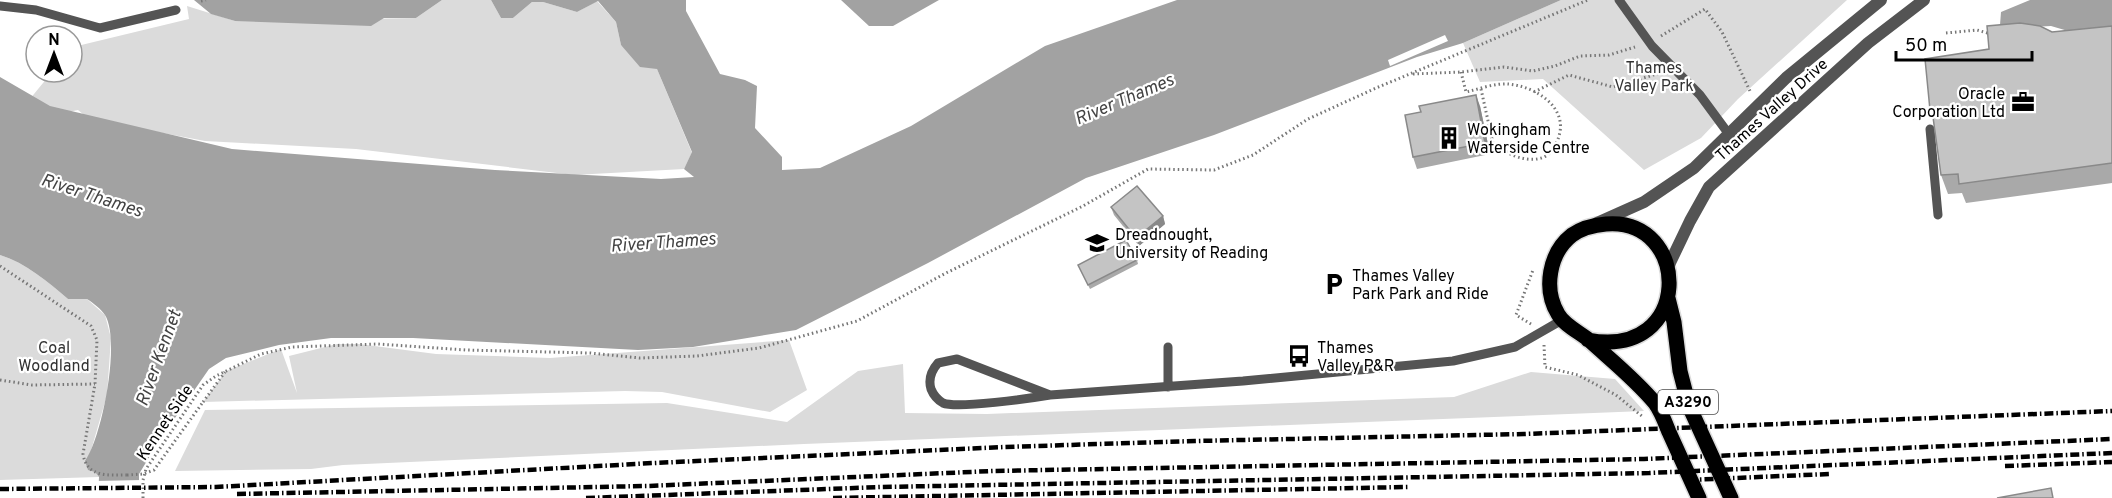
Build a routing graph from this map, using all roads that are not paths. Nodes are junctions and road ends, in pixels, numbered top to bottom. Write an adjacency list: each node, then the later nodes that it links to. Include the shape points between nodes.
1 (1619, 0): 7 (lane, via 1652,46 1700,95)
2 (1881, 0): 7 (street, Thames Valley Drive, via 1786,78)
3 (1924, 0): 10 (street, Thames Valley Drive, via 1868,43 1709,188)
4 (0, 6): 5 (lane, via 36,10 100,28)
5 (177, 10)
6 (1930, 129): 8 (lane)
7 (1728, 134): 9 (street, Thames Valley Drive, via 1668,188)
8 (1938, 215)
9 (1593, 225): 10 (main road, via 1616,223 1638,230 1659,249); 12 (main road, via 1572,236 1551,268 1550,292)
10 (1668, 267): 11 (main road)
11 (1668, 298): 13 (main road, via 1648,330 1632,339 1606,343); 18 (main road, A3290, via 1689,406)
12 (1562, 320): 13 (main road); 15 (lane, via 1515,346 1453,361)
13 (1588, 340): 17 (main road, A3290, via 1657,405)
14 (1167, 347): 15 (lane)
15 (1167, 387): 16 (lane)
16 (1050, 395): 16 (lane, via 947,404 933,393 930,375 938,363 957,359)
17 (1700, 498)
18 (1731, 498)

